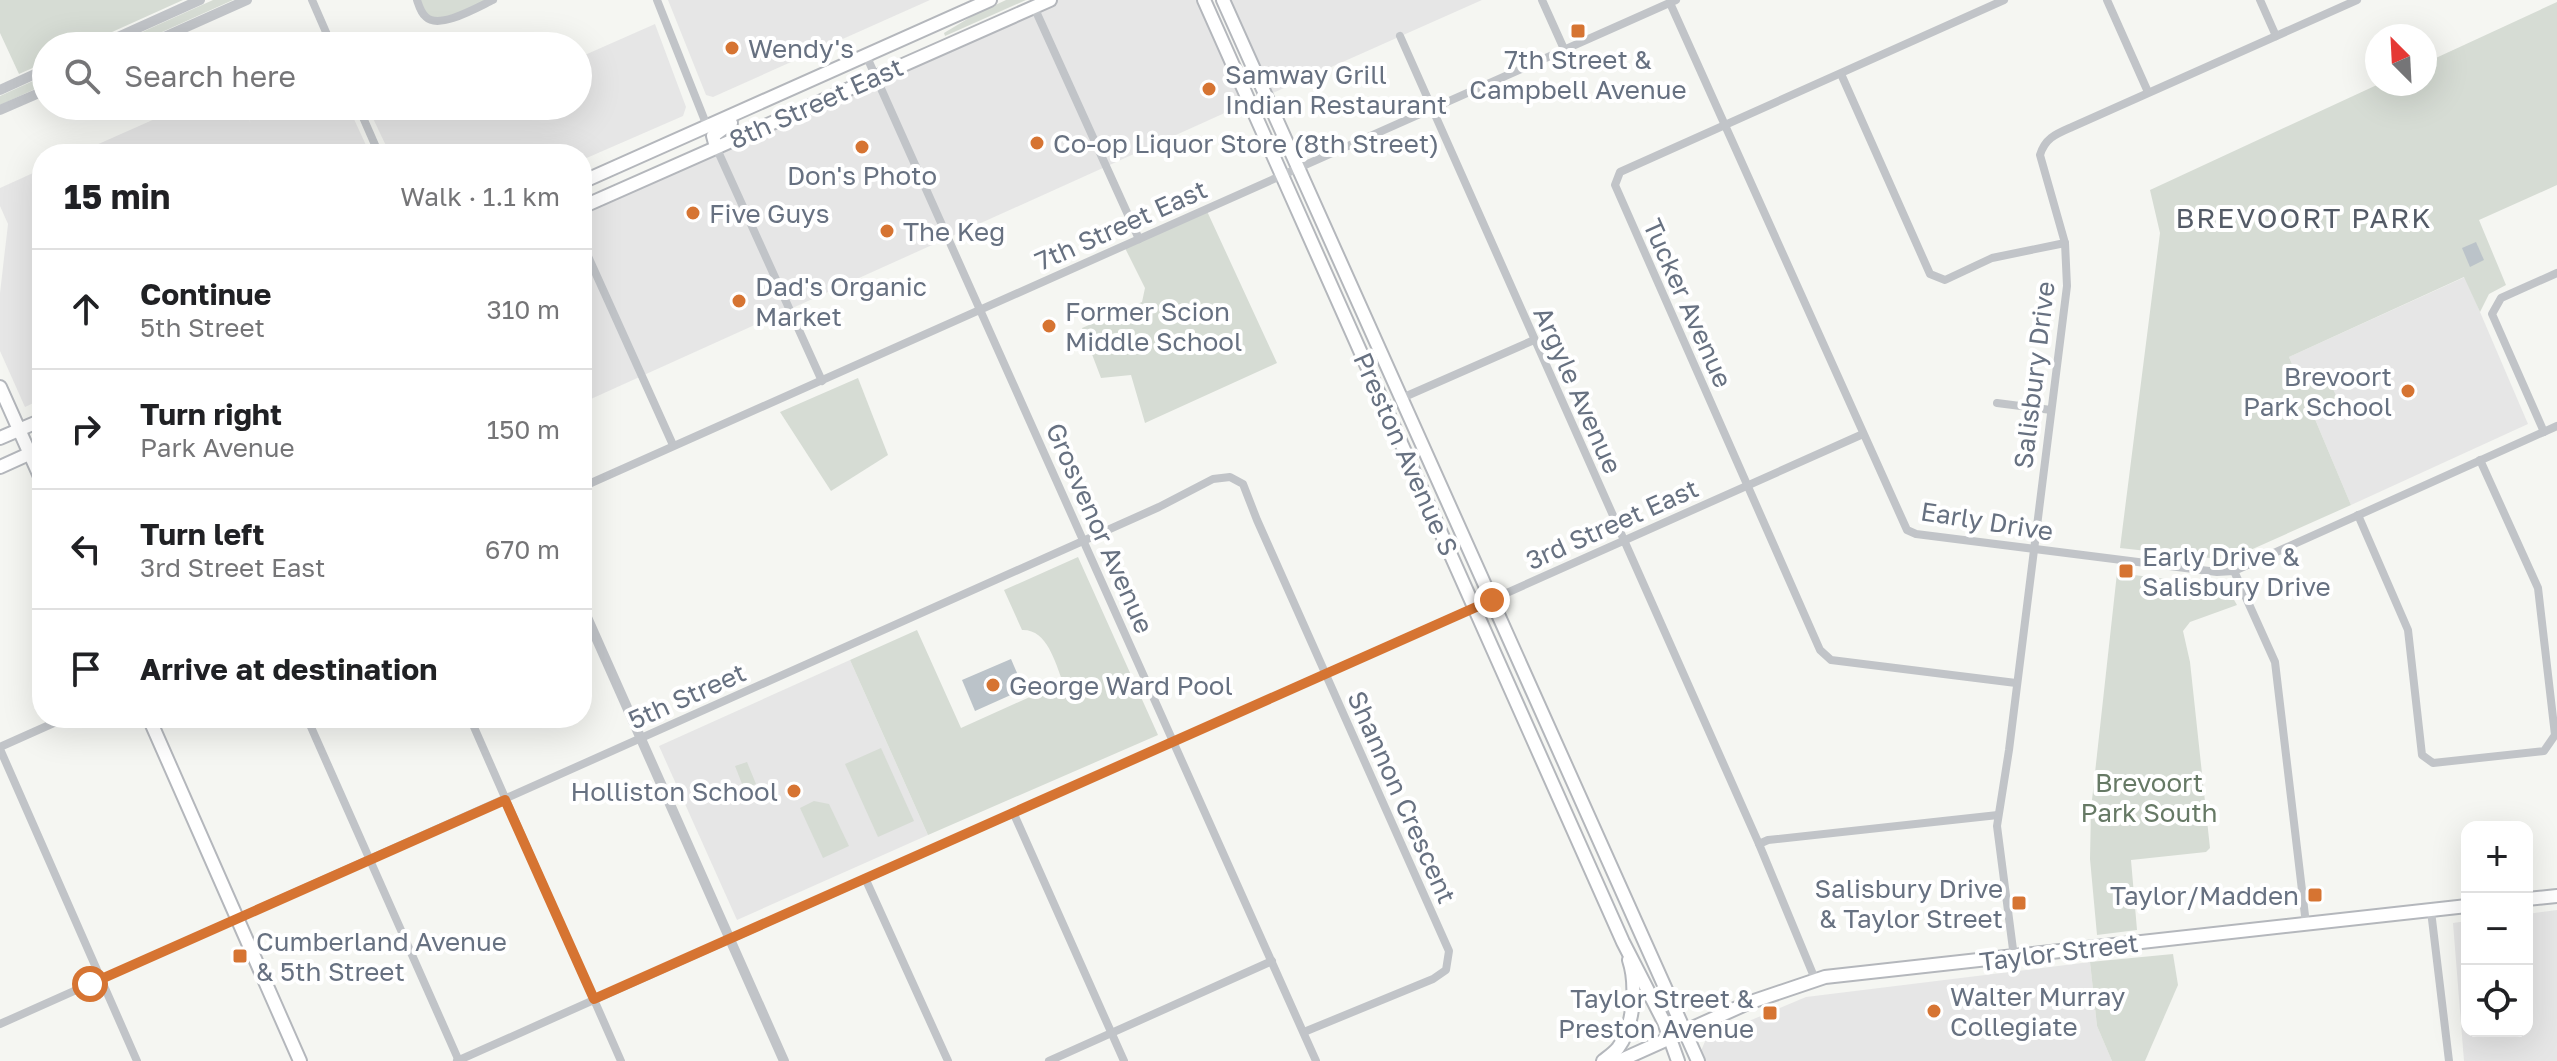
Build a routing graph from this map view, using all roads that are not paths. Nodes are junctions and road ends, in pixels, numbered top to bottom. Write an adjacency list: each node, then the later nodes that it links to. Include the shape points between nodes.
1 (200, 0): 18 (street)
2 (247, 0): 19 (street)
3 (312, 0): 20 (street)
4 (417, 0): 5 (street, via 433,22)
5 (493, 0)
6 (657, 0): 35 (street)
7 (990, 0): 24 (main road, 8th Street East)
8 (1050, 0): 17 (main road, 8th Street East)
9 (1204, 0): 40 (main road, Preston Avenue S)
10 (1223, 0): 39 (main road, Preston Avenue S)
11 (1542, 0): 23 (street)
12 (2004, 0): 25 (street, Tucker Avenue)
13 (2107, 0): 29 (street)
14 (2260, 0): 22 (street)
15 (2357, 0): 22 (street, Salisbury Drive)
16 (1673, 1): 23 (street, 7th Street East); 36 (street, Early Drive)
17 (1034, 7): 27 (main road, 8th Street East); 43 (street)
18 (129, 32)
19 (175, 32)
20 (326, 32)
21 (1400, 36): 32 (street, Argyle Avenue)
22 (2276, 36): 29 (street, Salisbury Drive)
23 (1564, 49): 32 (street, 7th Street East)
24 (866, 55): 27 (street, Grosvenor Avenue); 31 (main road, 8th Street East)
25 (1841, 74): 36 (street, Tucker Avenue); 44 (street, via 1930,274 1945,280 1992,258)
26 (32, 75): 28 (street)
27 (876, 76): 38 (main road, 8th Street East); 47 (street, Grosvenor Avenue)
28 (0, 90)
29 (2148, 92): 44 (street, Salisbury Drive, via 2043,144 2040,155)
30 (32, 96): 33 (street)
31 (774, 96): 35 (main road, 8th Street East); 38 (main road, via 719,130 713,136)
32 (1432, 108): 39 (street, 7th Street East); 48 (street, Argyle Avenue)
33 (0, 110)
34 (364, 120): 37 (street)
35 (707, 126): 41 (main road, 8th Street East)
36 (1725, 126): 58 (street, Early Drive); 66 (street, Tucker Avenue, via 1620,172 1615,185)
37 (375, 144)
38 (716, 147): 42 (main road, 8th Street East); 49 (street)
39 (1299, 167): 40 (street, 7th Street East); 51 (main road, Preston Avenue S)
40 (1282, 174): 43 (street, 7th Street East); 73 (main road, Preston Avenue S)
41 (592, 178)
42 (592, 203)
43 (1139, 239): 47 (street, 7th Street East)
44 (2065, 243): 53 (street, Salisbury Drive, via 2067,286)
45 (592, 265): 60 (street)
46 (2557, 273): 57 (street, via 2501,298 2492,314)
47 (980, 310): 49 (street, 7th Street East); 69 (street, Grosvenor Avenue)
48 (1534, 340): 51 (street); 68 (street, Argyle Avenue)
49 (822, 381): 60 (street, 7th Street East)
50 (0, 387): 56 (main road)
51 (1402, 398): 72 (main road, Preston Avenue S)
52 (1997, 403): 53 (street)
53 (2051, 410): 70 (street, Salisbury Drive)
54 (32, 424): 56 (main road)
55 (2557, 426): 57 (street, Early Drive)
56 (19, 430): 59 (main road); 61 (main road)
57 (2544, 432): 63 (street, Early Drive)
58 (1863, 434): 66 (street, 3rd Street East); 70 (street, Early Drive, via 1907,530)
59 (0, 438)
60 (673, 445): 65 (street, 7th Street East)
61 (32, 446)
62 (32, 453): 64 (main road)
63 (2480, 460): 67 (street, Early Drive); 67 (street, via 2538,588 2555,735 2544,751 2433,763 2422,755 2408,630)
64 (0, 467)
65 (592, 482)
66 (1747, 485): 68 (street, 3rd Street East); 76 (street, Tucker Avenue, via 1820,650 1831,660)
67 (2358, 515): 71 (street, Early Drive)
68 (1622, 540): 72 (street, 3rd Street East); 87 (street, Argyle Avenue)
69 (1084, 541): 75 (street, Shannon Crescent, via 1213,479 1230,477 1243,484); 81 (street, 5th Street); 82 (street, Grosvenor Avenue)
70 (2033, 550): 71 (street, Early Drive); 76 (street, Salisbury Drive)
71 (2234, 571): 95 (street, via 2275,662)
72 (1492, 600): 73 (street, 3rd Street East); 104 (main road, Preston Avenue S)
73 (1474, 607): 75 (street, 3rd Street East); 97 (main road, Preston Avenue S)
74 (592, 629): 81 (street)
75 (1324, 673): 82 (street, 3rd Street East); 105 (street, Shannon Crescent, via 1449,951 1446,970 1433,979)
76 (2016, 683): 86 (street, Salisbury Drive)
77 (43, 728): 83 (street)
78 (153, 728): 94 (main road)
79 (311, 728): 88 (street)
80 (474, 728): 84 (street)
81 (641, 739): 84 (street, 5th Street); 96 (street)
82 (1174, 741): 85 (street, 3rd Street East); 99 (street, Grosvenor Avenue)
83 (0, 748): 100 (street)
84 (505, 800): 88 (street, 5th Street); 102 (street)
85 (1013, 812): 89 (street, 3rd Street East); 106 (street)
86 (1998, 815): 87 (street); 98 (street, Salisbury Drive)
87 (1759, 844): 101 (street, Argyle Avenue)
88 (370, 860): 94 (street, 5th Street); 110 (street)
89 (865, 878): 96 (street, 3rd Street East); 113 (street)
90 (2557, 896): 91 (main road)
91 (2533, 898)
92 (2461, 907): 93 (main road, Taylor Street)
93 (2431, 911): 95 (main road, Taylor Street); 121 (street)
94 (236, 920): 100 (street, 5th Street); 109 (main road)
95 (2306, 924): 98 (main road, Taylor Street)
96 (730, 937): 102 (street, 3rd Street East); 112 (street)
97 (1623, 942): 107 (main road, Preston Avenue S); 117 (main road, via 1632,970 1632,1012 1619,1046)
98 (2014, 957): 101 (main road, Taylor Street)
99 (1272, 961): 105 (street, Grosvenor Avenue); 106 (street)
100 (101, 979): 103 (street, 5th Street); 108 (street)
101 (1815, 979): 104 (main road, Taylor Street)
102 (594, 999): 110 (street, 3rd Street East); 111 (street)
103 (0, 1024)
104 (1685, 1031): 107 (main road, Taylor Street); 120 (main road, Preston Avenue S)
105 (1304, 1032): 116 (street, Grosvenor Avenue)
106 (1112, 1033): 114 (street); 115 (street)
107 (1670, 1037): 118 (main road, Taylor Street); 119 (main road, Preston Avenue S)
108 (137, 1061)
109 (300, 1061)
110 (458, 1061)
111 (621, 1061)
112 (784, 1061)
113 (948, 1061)
114 (1049, 1061)
115 (1124, 1061)
116 (1316, 1061)
117 (1603, 1061)
118 (1619, 1061)
119 (1678, 1061)
120 (1698, 1061)
121 (2449, 1061)

